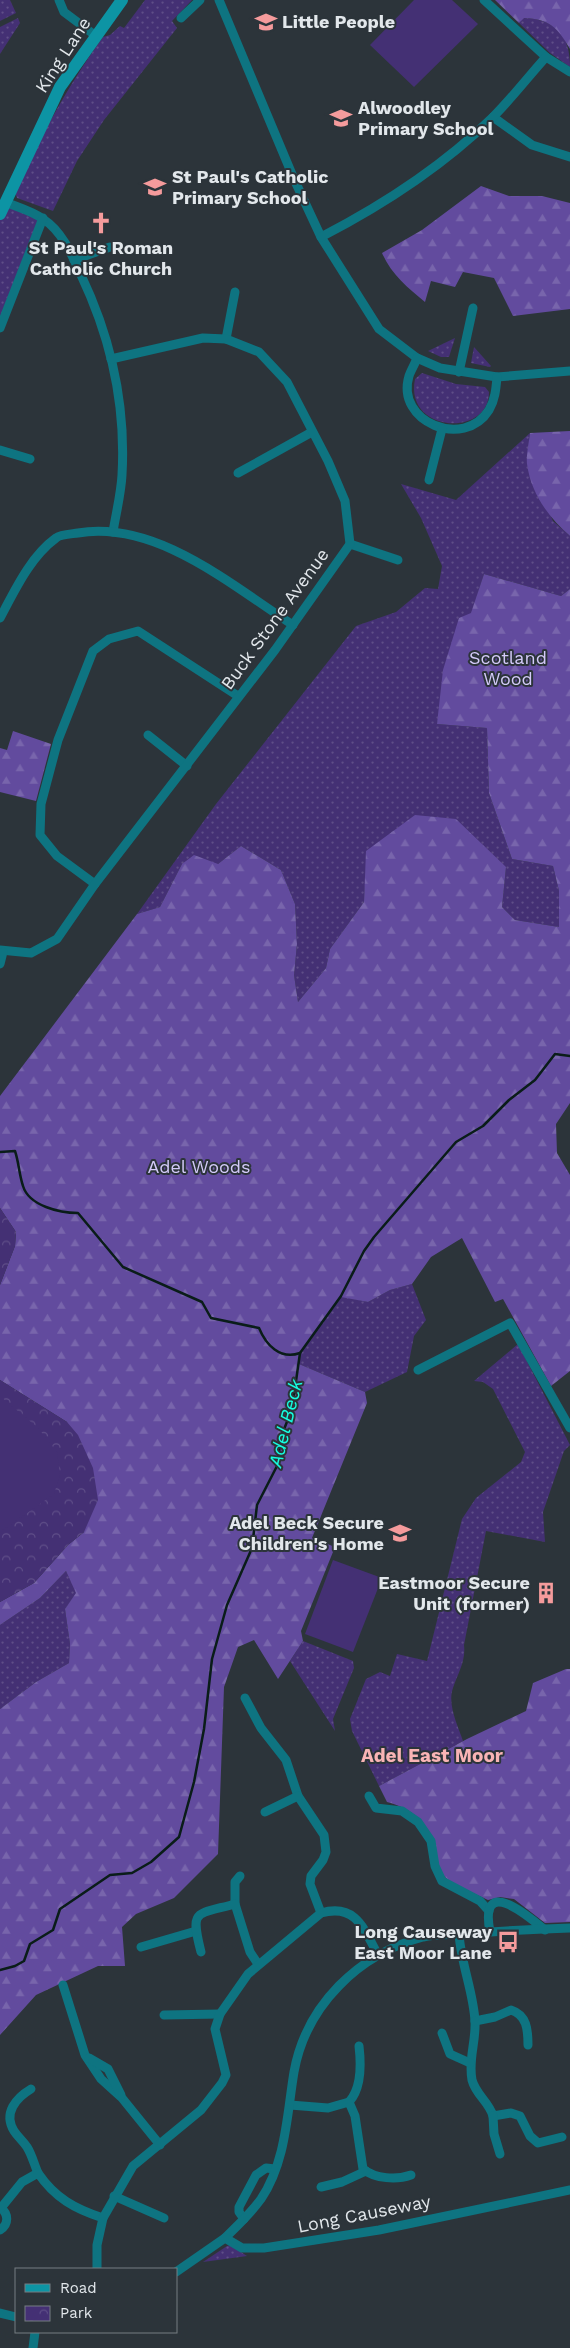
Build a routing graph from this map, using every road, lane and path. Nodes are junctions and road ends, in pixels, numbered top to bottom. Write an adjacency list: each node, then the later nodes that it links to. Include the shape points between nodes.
1 (59, 0): 7 (street, via 64,12)
2 (122, 0): 7 (street, King Lane)
3 (200, 0): 6 (street)
4 (218, 0): 14 (street)
5 (484, 0): 8 (street)
6 (181, 18)
7 (96, 36): 12 (street, King Lane, via 60,87)
8 (546, 57): 9 (street); 10 (street)
9 (570, 72)
10 (493, 116): 11 (street, via 532,145); 14 (street, via 453,152 388,200)
11 (570, 157)
12 (2, 208): 13 (street)
13 (43, 218): 16 (street, via 54,228); 19 (street)
14 (321, 237): 21 (street, via 379,330)
15 (110, 247): 16 (street)
16 (74, 260): 22 (street, via 100,319)
17 (235, 292): 20 (street)
18 (472, 308): 24 (street)
19 (0, 328)
20 (226, 339): 22 (street, Buck Stone Avenue, via 203,338); 27 (street, Buck Stone Avenue, via 259,352 287,382)
21 (417, 358): 24 (street); 26 (street, via 408,377 408,392 422,418)
22 (111, 359): 32 (street, via 118,386 122,430 122,476)
23 (570, 371): 25 (street)
24 (459, 372): 25 (street)
25 (497, 377): 26 (street, via 494,397 478,422 464,428)
26 (442, 429): 31 (street)
27 (312, 432): 30 (street); 33 (street, Buck Stone Avenue, via 345,501)
28 (0, 450): 29 (street)
29 (30, 459)
30 (238, 473)
31 (428, 480)
32 (113, 532): 35 (street, via 92,531 57,537 30,564); 36 (street, via 140,536 178,552)
33 (350, 544): 34 (street); 36 (street, Buck Stone Avenue)
34 (398, 560)
35 (0, 618)
36 (292, 625): 37 (street, Buck Stone Avenue)
37 (238, 696): 39 (street, Buck Stone Avenue); 40 (street, via 138,631 109,639 93,650 58,740 41,804 40,835 57,856)
38 (148, 735): 39 (street)
39 (187, 766): 40 (street, Buck Stone Avenue)
40 (96, 884): 41 (street, Buck Stone Avenue, via 57,939 31,952)
41 (2, 951): 42 (street)
42 (0, 964)
43 (418, 1370): 44 (street, via 510,1323)
44 (570, 1428)
45 (245, 1698): 46 (street, via 290,1767)
46 (298, 1796): 48 (street); 52 (street, via 326,1843 323,1860 310,1884)
47 (369, 1796): 51 (street, via 376,1808 402,1811 418,1822 431,1840 435,1866 442,1881 480,1901)
48 (265, 1812)
49 (240, 1876): 50 (street, via 233,1890)
50 (235, 1904): 55 (street, via 202,1913 196,1918); 61 (street, via 250,1952)
51 (489, 1911): 54 (street, via 499,1902 511,1904); 56 (street)
52 (321, 1913): 60 (street, via 341,1910 356,1918); 61 (street)
53 (570, 1928): 54 (street)
54 (545, 1930): 56 (street)
55 (196, 1931): 58 (street); 59 (street)
56 (490, 1932): 57 (street)
57 (459, 1934): 60 (street, via 424,1937); 65 (street)
58 (140, 1947)
59 (201, 1952)
60 (378, 1955): 72 (street, via 347,1977 317,2012 300,2051)
61 (258, 1964): 63 (street)
62 (63, 1986): 75 (street, via 85,2055 100,2079 122,2098)
63 (220, 2014): 64 (street); 75 (street, via 215,2029 226,2075 201,2110)
64 (164, 2015)
65 (475, 2021): 67 (street, via 511,2010 518,2012 528,2032); 69 (street)
66 (442, 2033): 69 (street, via 450,2054)
67 (528, 2045)
68 (359, 2046): 71 (street, via 361,2068)
69 (470, 2063): 73 (street, via 473,2083)
70 (31, 2089): 79 (street, via 11,2108 10,2119 14,2131 28,2148)
71 (349, 2102): 72 (street, via 328,2108); 78 (street, via 355,2116 360,2163)
72 (290, 2105): 77 (street)
73 (493, 2116): 74 (street, via 520,2116 530,2136 538,2143); 76 (street)
74 (562, 2137)
75 (160, 2145): 83 (street, via 133,2166)
76 (500, 2154)
77 (275, 2169): 87 (street, via 260,2199); 87 (street, via 266,2168 256,2175 238,2207)
78 (366, 2171): 80 (street, via 376,2176 399,2178); 81 (street)
79 (38, 2173): 84 (street, via 18,2186); 85 (street, via 72,2207)
80 (411, 2175)
81 (321, 2187)
82 (570, 2190): 89 (street, Long Causeway, via 379,2230 264,2248 242,2248)
83 (114, 2196): 85 (street); 86 (street)
84 (1, 2207): 88 (street, via 8,2218)
85 (103, 2218): 90 (street, via 97,2244)
86 (164, 2218)
87 (244, 2219): 89 (street)
88 (0, 2230)
89 (225, 2238): 91 (street)
90 (97, 2268)
91 (178, 2271)
92 (0, 2313): 93 (street)
93 (15, 2317)
94 (34, 2333): 95 (street)
95 (32, 2348)

